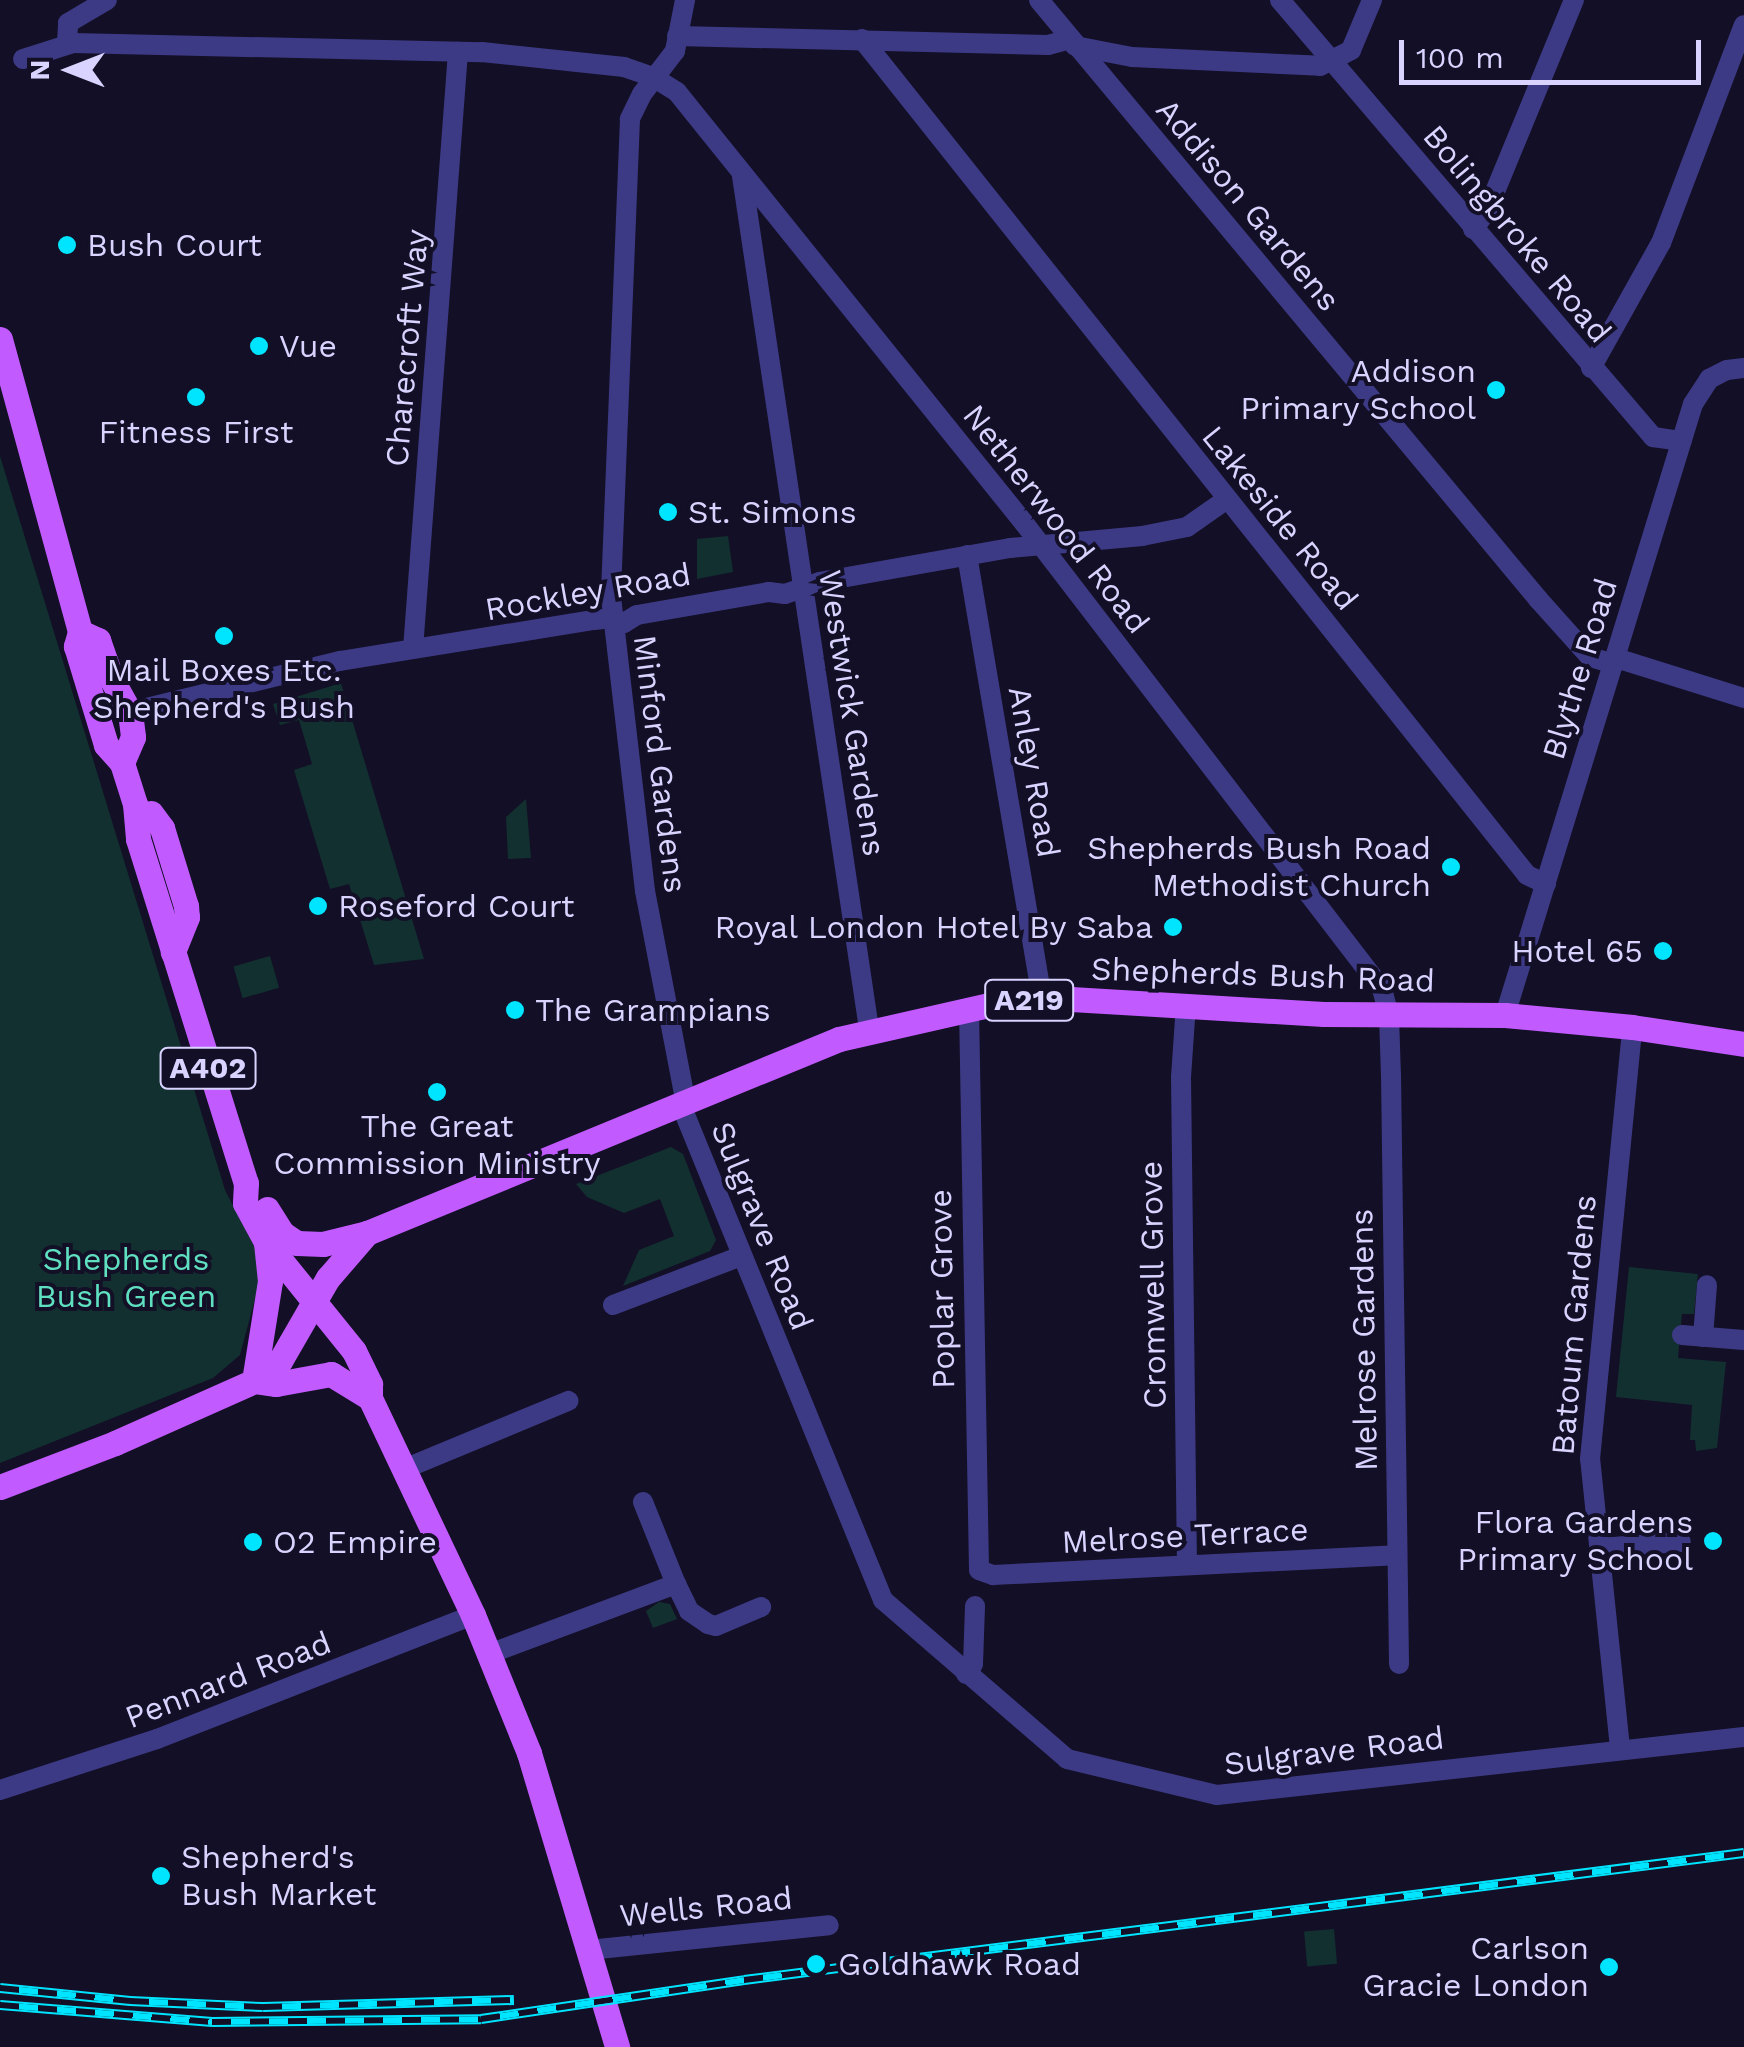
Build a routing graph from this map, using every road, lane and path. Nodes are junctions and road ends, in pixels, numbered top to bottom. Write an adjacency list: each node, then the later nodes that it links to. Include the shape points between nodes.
1 (685, 0): 8 (street, Minford Gardens)
2 (1039, 0): 10 (street, Addison Gardens)
3 (1280, 0): 16 (street, Bolingbroke Road)
4 (1372, 0): 16 (street, via 1351,50)
5 (1574, 0): 20 (street, via 1487,211)
6 (105, 1): 11 (street, via 68,23); 12 (street, via 99,27)
7 (1744, 25): 22 (street, via 1661,244)
8 (677, 36): 9 (street); 17 (street, Minford Gardens, via 669,60)
9 (862, 39): 10 (street); 26 (street, Lakeside Road)
10 (1073, 43): 14 (street); 18 (street, Addison Gardens)
11 (66, 44): 12 (street); 15 (street)
12 (110, 44): 13 (street)
13 (458, 52): 17 (street, via 624,67); 32 (street, Charecroft Way)
14 (1132, 57): 16 (street); 18 (street, via 1120,76)
15 (23, 59)
16 (1332, 62): 20 (street, Bolingbroke Road)
17 (653, 77): 19 (street, Netherwood Road, via 677,92); 30 (street, Minford Gardens, via 630,119)
18 (1120, 97): 33 (street, Addison Gardens, via 1559,624 1590,657)
19 (740, 168): 27 (street, Netherwood Road); 29 (street, Westwick Gardens)
20 (1473, 229): 22 (street, Bolingbroke Road)
21 (0, 338): 24 (main road, A402)
22 (1592, 368): 25 (street, Bolingbroke Road, via 1653,438)
23 (1744, 368): 25 (street, Blythe Road, via 1726,370 1703,386)
24 (11, 428): 31 (main road, A402)
25 (1682, 441): 33 (street, Blythe Road)
26 (1227, 499): 27 (street, Rockley Road, via 1187,527); 38 (street, Lakeside Road, via 1526,875)
27 (1043, 548): 28 (street, Rockley Road); 44 (street, Netherwood Road, via 1370,971)
28 (967, 555): 29 (street, Rockley Road); 40 (street, Anley Road)
29 (802, 587): 30 (street, Rockley Road, via 638,615 624,623); 46 (street, Westwick Gardens)
30 (612, 618): 32 (street, Rockley Road); 48 (street, Minford Gardens, via 645,891)
31 (80, 632): 35 (main road, via 98,640); 36 (main road, A402, via 76,646 106,746)
32 (413, 648): 35 (street, Rockley Road)
33 (1614, 661): 34 (street, Addison Gardens); 38 (street, Blythe Road)
34 (1744, 698)
35 (130, 712): 36 (main road, via 133,737)
36 (122, 763): 39 (main road, A402)
37 (151, 813): 39 (main road, via 162,828 186,906)
38 (1546, 884): 43 (street, Blythe Road)
39 (174, 952): 49 (main road, A402)
40 (1042, 999): 41 (main road, Shepherds Bush Road / A219); 42 (main road, Shepherds Bush Road / A219)
41 (1186, 1004): 44 (main road, Shepherds Bush Road / A219); 66 (street, Cromwell Grove)
42 (970, 1008): 46 (main road, Shepherds Bush Road / A219); 67 (street, Poplar Grove)
43 (1505, 1015): 44 (main road, Shepherds Bush Road / A219); 45 (main road, Shepherds Bush Road / A219)
44 (1389, 1016): 65 (street, Melrose Gardens)
45 (1632, 1027): 47 (main road, Shepherds Bush Road / A219); 64 (street, Batoum Gardens, via 1590,1459)
46 (869, 1030): 48 (main road, Shepherds Bush Road / A219)
47 (1744, 1043)
48 (684, 1104): 50 (main road, Shepherds Bush Road / A219); 52 (street, Sulgrave Road)
49 (246, 1182): 50 (main road, A219, via 282,1233 297,1243); 51 (main road, A402, via 245,1203)
50 (366, 1233): 54 (main road)
51 (266, 1242): 54 (main road, A402); 57 (main road, A402, via 270,1281)
52 (741, 1256): 55 (street); 74 (street, Sulgrave Road, via 883,1600)
53 (1707, 1285): 56 (street, via 1693,1336)
54 (315, 1300): 57 (main road, via 280,1362); 58 (main road, A402, via 354,1351)
55 (612, 1305)
56 (1744, 1340)
57 (254, 1381): 58 (main road, via 331,1374); 61 (main road)
58 (370, 1398): 60 (main road, A402)
59 (568, 1401): 60 (street)
60 (404, 1469): 71 (main road, A402)
61 (0, 1487)
62 (643, 1502): 68 (street)
63 (1682, 1542): 64 (street)
64 (1599, 1548): 76 (street, Batoum Gardens)
65 (1396, 1556): 66 (street, Melrose Terrace); 73 (street, Melrose Gardens)
66 (1186, 1565): 67 (street, Melrose Terrace, via 993,1575)
67 (978, 1570)
68 (676, 1584): 70 (street, via 689,1610 708,1624); 72 (street)
69 (976, 1606): 74 (street, via 974,1664)
70 (761, 1607)
71 (473, 1616): 72 (main road, A402); 77 (street, Pennard Road, via 157,1739)
72 (489, 1654): 79 (main road, A402, via 534,1771)
73 (1399, 1664)
74 (966, 1674): 76 (street, Sulgrave Road, via 1076,1764 1208,1795)
75 (1744, 1737): 76 (street, Sulgrave Road)
76 (1620, 1748)
77 (0, 1790)
78 (829, 1925): 79 (street, Wells Road)
79 (589, 1950): 80 (main road, A402)
80 (618, 2047)

